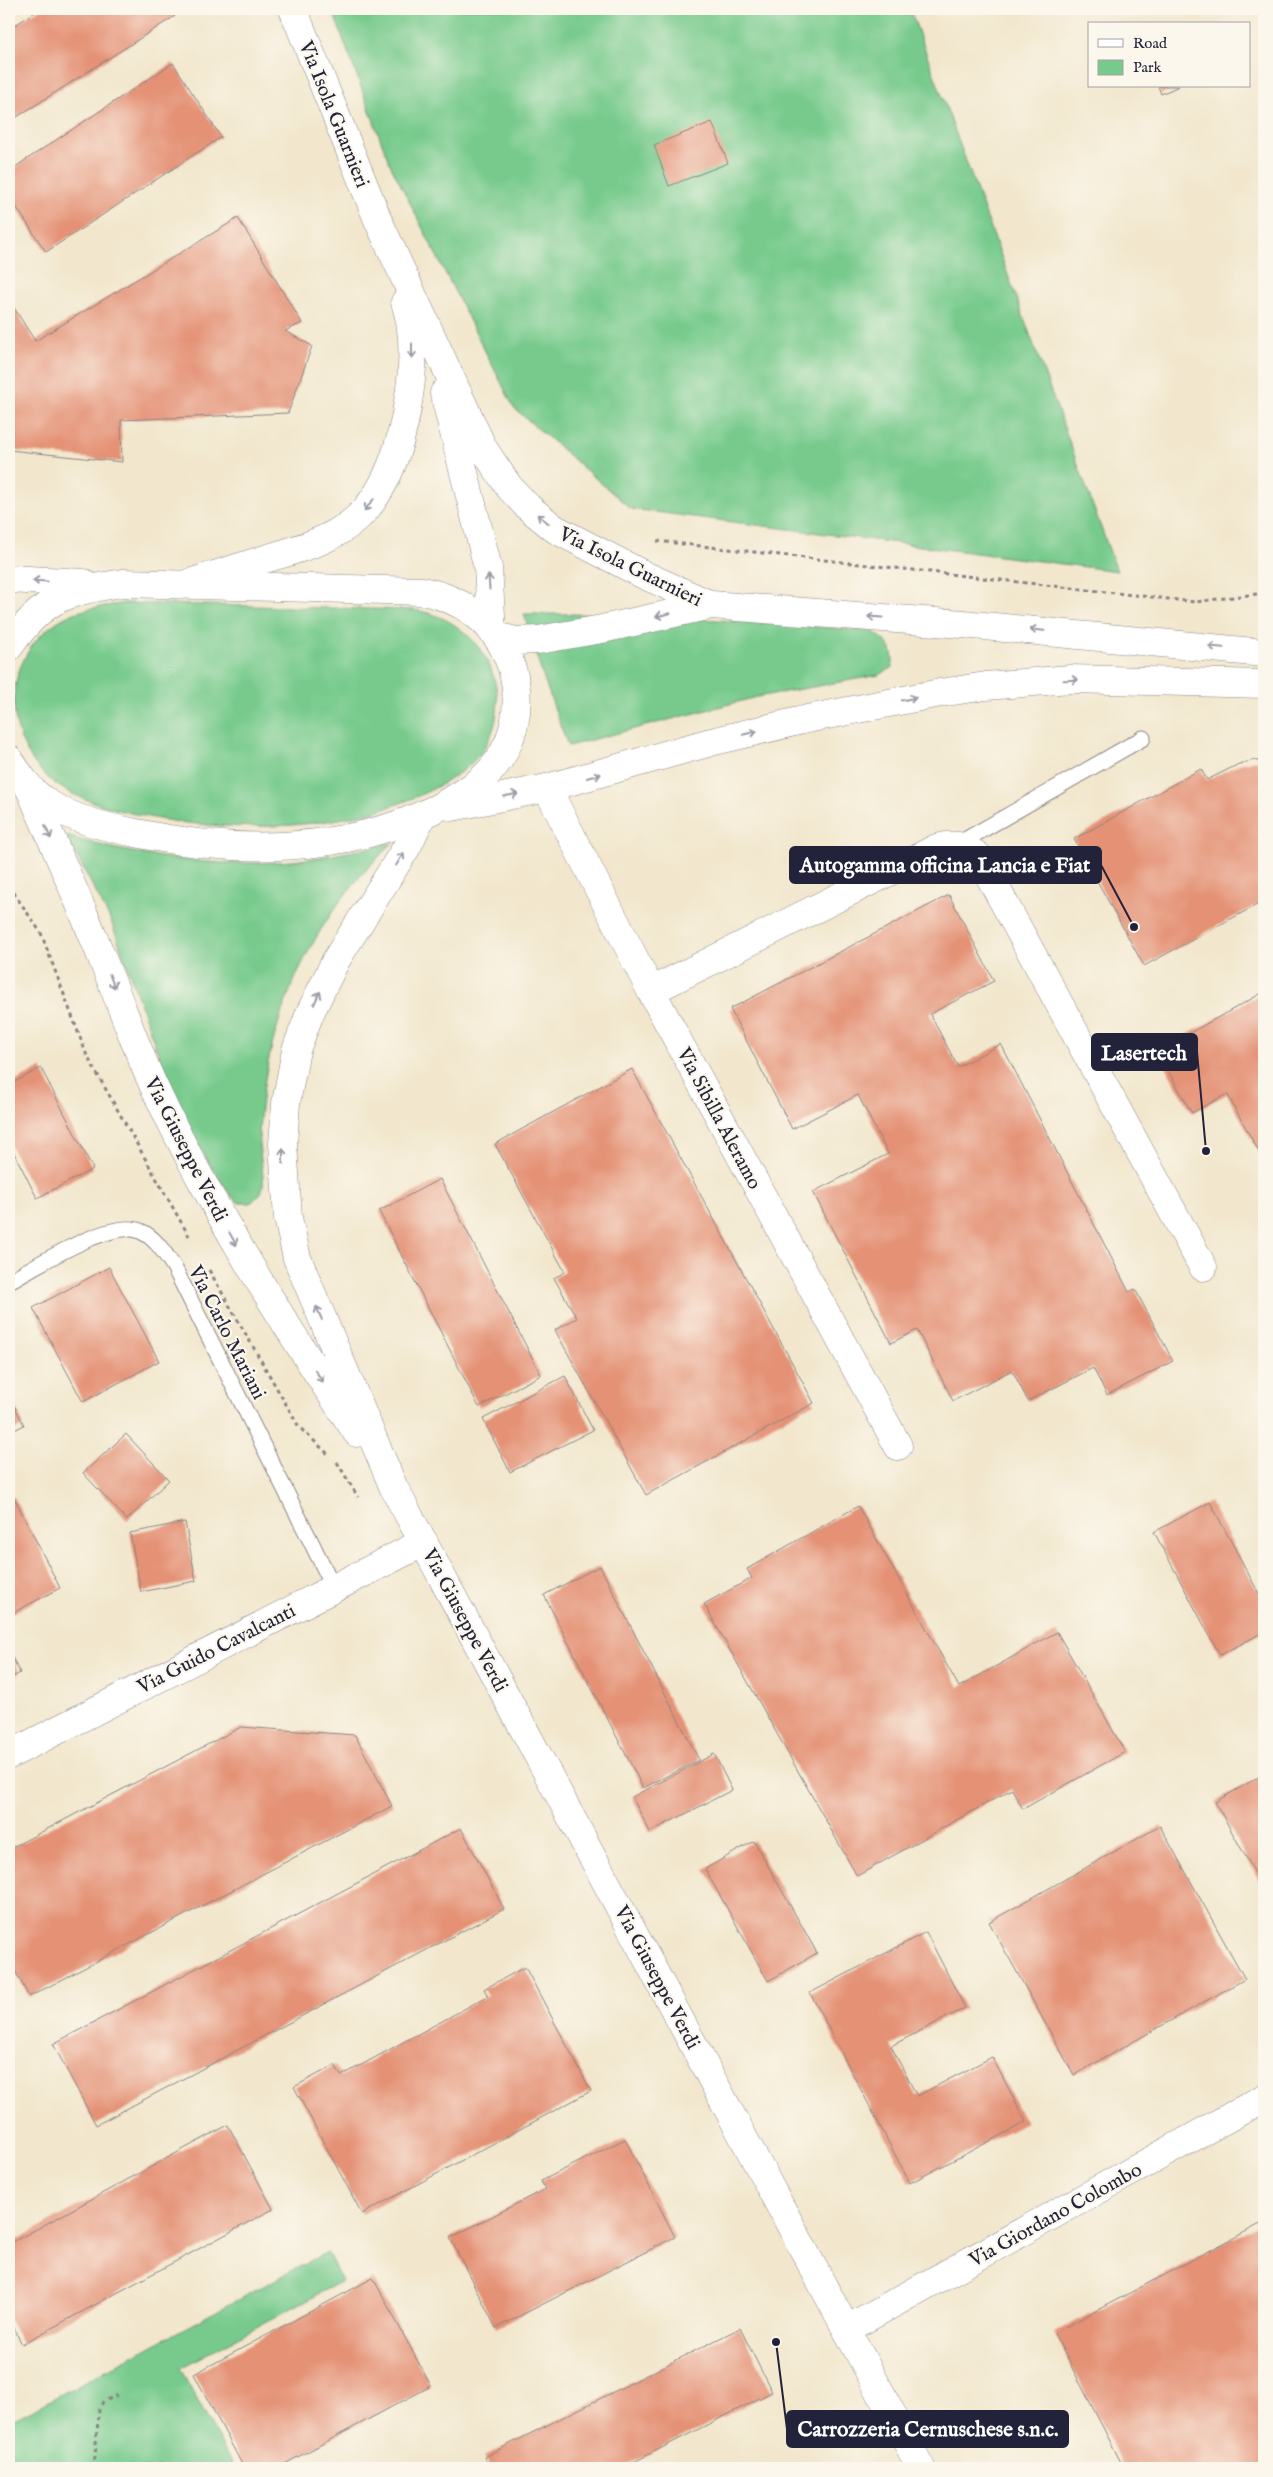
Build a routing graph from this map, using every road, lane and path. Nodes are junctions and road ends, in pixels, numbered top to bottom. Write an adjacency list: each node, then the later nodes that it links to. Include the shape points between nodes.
1 (293, 9): 2 (street, Via Isola Guarnieri)
2 (378, 220): 3 (street, Via Isola Guarnieri); 7 (street, Via Isola Guarnieri, one-way to 7, via 407,306 412,345 409,397 403,429 394,459 378,493 354,520 320,541)
3 (426, 326): 9 (street, Via Isola Guarnieri, one-way to 3, via 591,549 528,507 483,448); 10 (street, Via Isola Guarnieri, one-way to 3, via 488,568)
4 (647, 538): 8 (path, via 665,544 1195,602)
5 (9, 579): 6 (street, one-way to 5)
6 (124, 583): 7 (street); 11 (street, via 83,590 56,599 35,614)
7 (185, 584): 10 (street, via 422,591 456,601 475,613)
8 (1264, 593)
9 (711, 605): 10 (street, one-way to 10, via 538,640 516,641); 12 (street, one-way to 9)
10 (494, 633): 17 (street, via 508,657 515,678 516,711 511,735 500,759 483,780)
11 (9, 647)
12 (1264, 652)
13 (1264, 684): 16 (street, one-way to 13, via 815,717 986,686 1087,679)
14 (1143, 738): 18 (lane)
15 (17, 776): 17 (street, via 51,805 83,819 137,834 205,845 255,847 312,843 368,833); 26 (street, Via Giuseppe Verdi, one-way to 26, via 106,967 155,1089 191,1162 239,1250 297,1344)
16 (547, 788): 17 (street, one-way to 16); 20 (street, Via Sibilla Aleramo)
17 (425, 813): 26 (street, Via Giuseppe Verdi, one-way to 17, via 297,1258 288,1218 283,1144 289,1082 296,1050 310,1013 336,960)
18 (958, 844): 20 (street, via 937,848); 23 (street, via 979,857)
19 (9, 886): 21 (path, via 41,933 87,1056)
20 (651, 991): 25 (street, Via Sibilla Aleramo)
21 (190, 1238)
22 (205, 1263): 27 (path, via 299,1427 339,1464)
23 (1203, 1267)
24 (9, 1281): 29 (lane, Via Carlo Mariani, via 106,1231 139,1230 156,1242 174,1267)
25 (898, 1446)
26 (394, 1486): 28 (street, Via Giuseppe Verdi)
27 (361, 1501)
28 (424, 1542): 29 (street, Via Guido Cavalcanti); 32 (street, Via Giuseppe Verdi)
29 (334, 1588): 30 (street, Via Guido Cavalcanti)
30 (9, 1754)
31 (1264, 2098): 32 (street, Via Giordano Colombo)
32 (846, 2329): 35 (street, Via Giuseppe Verdi)
33 (117, 2395): 34 (path, via 103,2402 99,2408)
34 (94, 2468)
35 (921, 2468)

